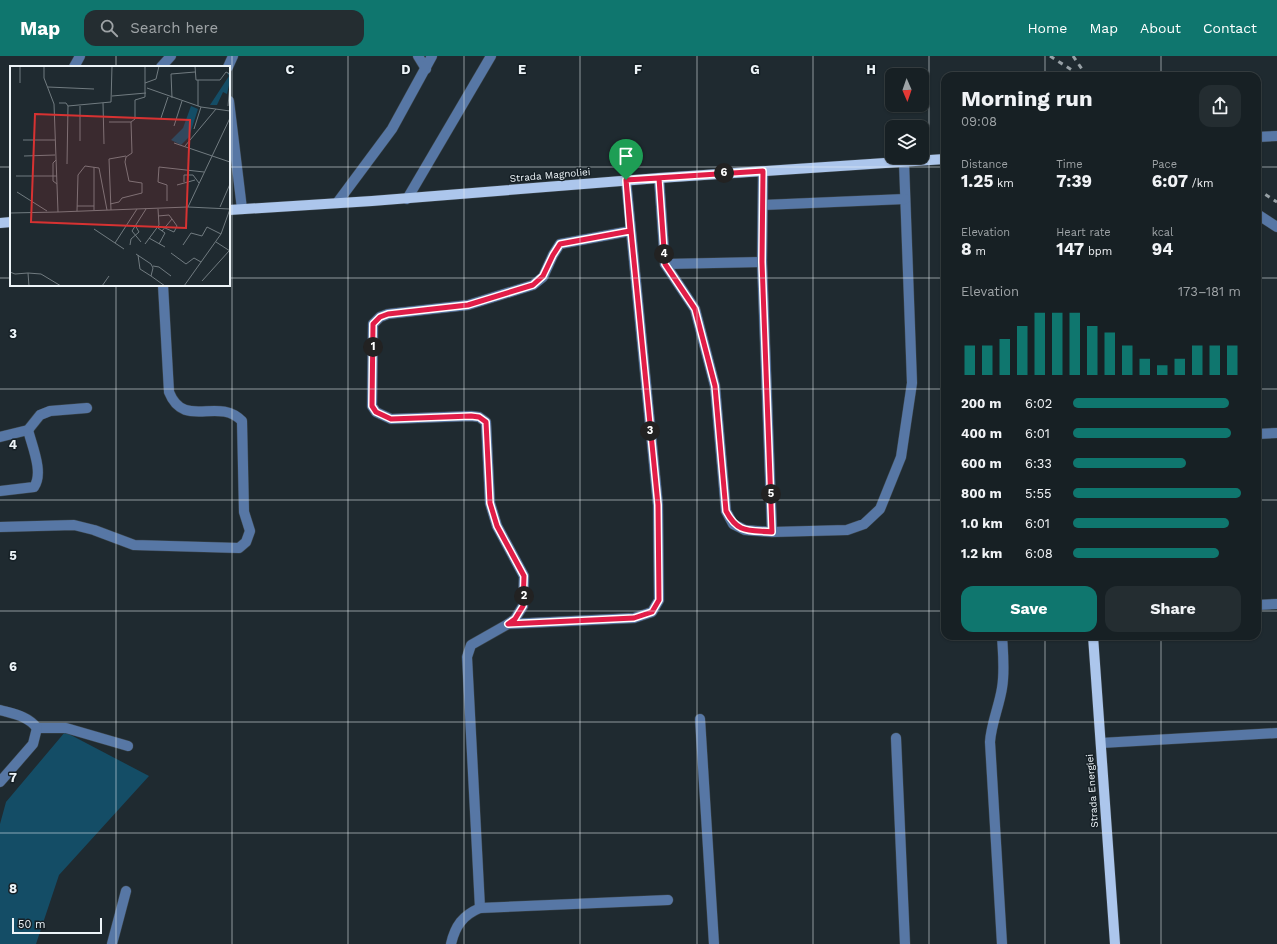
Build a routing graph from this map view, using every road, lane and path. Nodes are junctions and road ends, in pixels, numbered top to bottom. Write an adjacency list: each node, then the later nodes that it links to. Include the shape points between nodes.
1 (80, 56): 7 (street)
2 (171, 56): 8 (street)
3 (232, 56): 9 (street)
4 (418, 56): 10 (street)
5 (432, 56): 10 (street)
6 (491, 56): 22 (street)
7 (75, 66)
8 (162, 66)
9 (228, 66)
10 (426, 69): 24 (street, via 392,129)
11 (230, 123): 14 (street)
12 (1277, 136): 13 (street)
13 (1261, 137)
14 (232, 147): 26 (street)
15 (941, 159): 16 (main road, Strada Magnoliei)
16 (929, 160)
17 (885, 163): 19 (main road, Strada Magnoliei)
18 (904, 164): 23 (street)
19 (763, 171): 20 (main road, Strada Magnoliei); 25 (street)
20 (659, 178): 21 (main road, Strada Magnoliei); 34 (street)
21 (626, 180): 22 (main road, Strada Magnoliei); 32 (street)
22 (407, 198): 24 (main road, Strada Magnoliei)
23 (906, 199): 25 (street); 43 (street, via 912,383 899,463 880,509 864,524 847,530)
24 (337, 203): 26 (main road, Strada Magnoliei)
25 (763, 205): 33 (street)
26 (242, 209): 27 (main road, Strada Magnoliei)
27 (230, 210)
28 (1261, 217): 31 (street)
29 (10, 222): 30 (main road)
30 (0, 223)
31 (1277, 227)
32 (630, 231): 46 (street, via 658,505 659,600 652,612 634,618); 46 (street, via 560,244 543,276 533,285 468,305 388,314 373,324 372,406 376,412 391,419 471,416 479,417 486,422 490,503 497,526 524,576 523,606 515,619)
33 (762, 262): 34 (street); 43 (street)
34 (665, 264): 43 (street, via 695,309 715,386 726,511 733,524 745,530)
35 (163, 286): 42 (street, via 169,392 173,402 181,409 226,411 237,415 242,421 244,512 250,530 246,542 239,548 134,545 74,525)
36 (86, 408): 37 (street, via 50,411 40,415)
37 (28, 430): 40 (street); 41 (street, via 38,481 34,487)
38 (1277, 433): 39 (street)
39 (1261, 434)
40 (0, 437)
41 (0, 491)
42 (0, 527)
43 (772, 532)
44 (1277, 604): 45 (street)
45 (1261, 605)
46 (508, 624): 59 (street, via 472,645 467,657)
47 (1002, 640): 64 (street, via 1002,688 990,742)
48 (1093, 640): 54 (main road, Strada Energiei)
49 (0, 710): 51 (street, via 25,717)
50 (700, 719): 62 (street)
51 (37, 728): 55 (street, via 66,728); 56 (street, via 33,744)
52 (1277, 733): 54 (street)
53 (896, 738): 63 (street)
54 (1101, 743): 65 (main road, Strada Energiei)
55 (128, 746)
56 (0, 782)
57 (126, 891): 60 (street)
58 (668, 900): 59 (street)
59 (480, 908): 61 (street, via 468,914 454,932)
60 (112, 944)
61 (451, 944)
62 (714, 944)
63 (905, 944)
64 (1002, 944)
65 (1115, 944)

